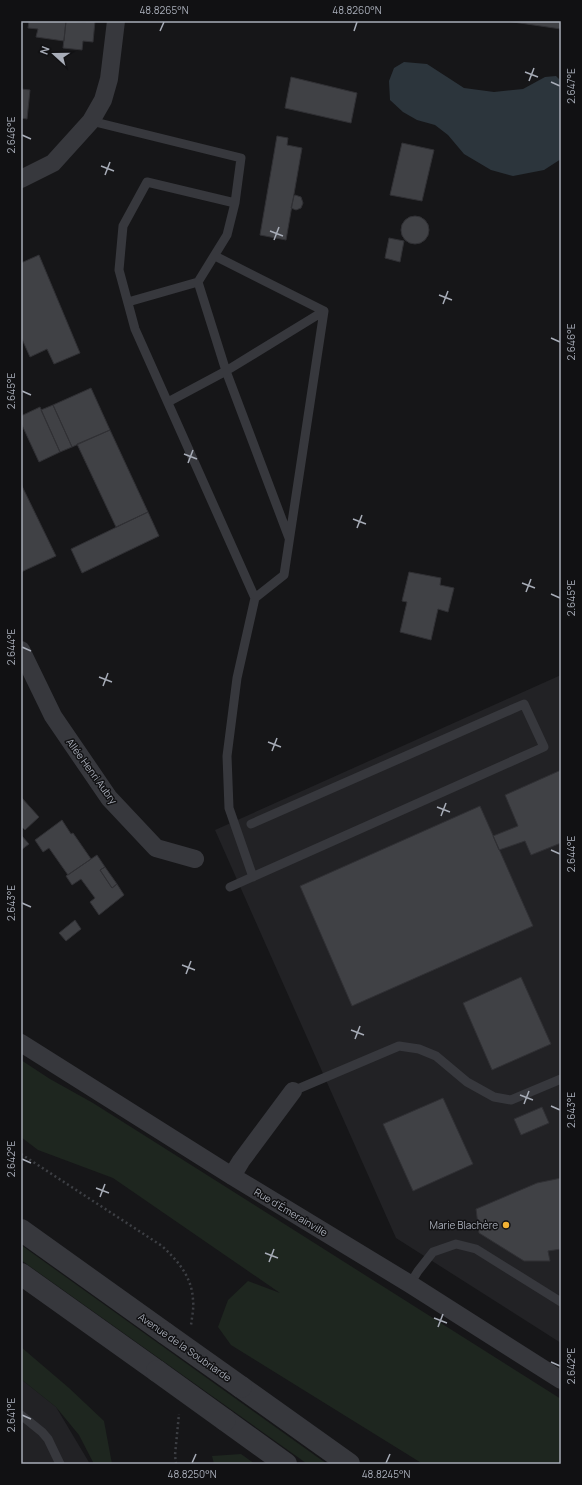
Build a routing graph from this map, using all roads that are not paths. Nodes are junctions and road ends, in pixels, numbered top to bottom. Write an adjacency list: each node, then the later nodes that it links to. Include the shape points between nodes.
1 (116, 21): 2 (street, via 110,79 103,100)
2 (91, 121): 3 (street, via 53,163); 4 (lane, via 241,158)
3 (21, 180)
4 (235, 203): 5 (lane, via 227,235); 7 (lane, via 147,182 122,226 119,270)
5 (215, 256): 6 (lane); 8 (lane)
6 (198, 282): 7 (lane); 9 (lane)
7 (128, 302): 10 (lane, via 135,329)
8 (324, 311): 9 (lane); 11 (lane)
9 (226, 371): 10 (lane); 11 (lane)
10 (168, 402): 12 (lane)
11 (289, 539): 12 (lane, via 284,575)
12 (255, 598): 16 (lane, via 237,678 227,756 229,808)
13 (21, 650): 15 (street, Allée Henri Aubry, via 53,716 109,798 156,848)
14 (251, 824): 16 (lane, via 524,704 544,747)
15 (195, 859)
16 (253, 877): 17 (lane)
17 (230, 887)
18 (21, 1043): 21 (street, Rue d'Émerainville)
19 (561, 1079): 20 (lane, via 511,1100 494,1097 467,1082 436,1056 419,1049 399,1046)
20 (293, 1090): 21 (street)
21 (232, 1176): 24 (street, Rue d'Émerainville)
22 (21, 1230): 30 (street, Avenue de la Soubriarde, bridge)
23 (21, 1274): 29 (street, bridge)
24 (410, 1284): 25 (lane, via 433,1252 456,1244 476,1248); 26 (street, Rue d'Émerainville)
25 (561, 1302)
26 (561, 1380)
27 (21, 1415): 28 (lane, via 45,1436)
28 (60, 1464)
29 (286, 1464)
30 (349, 1464)

